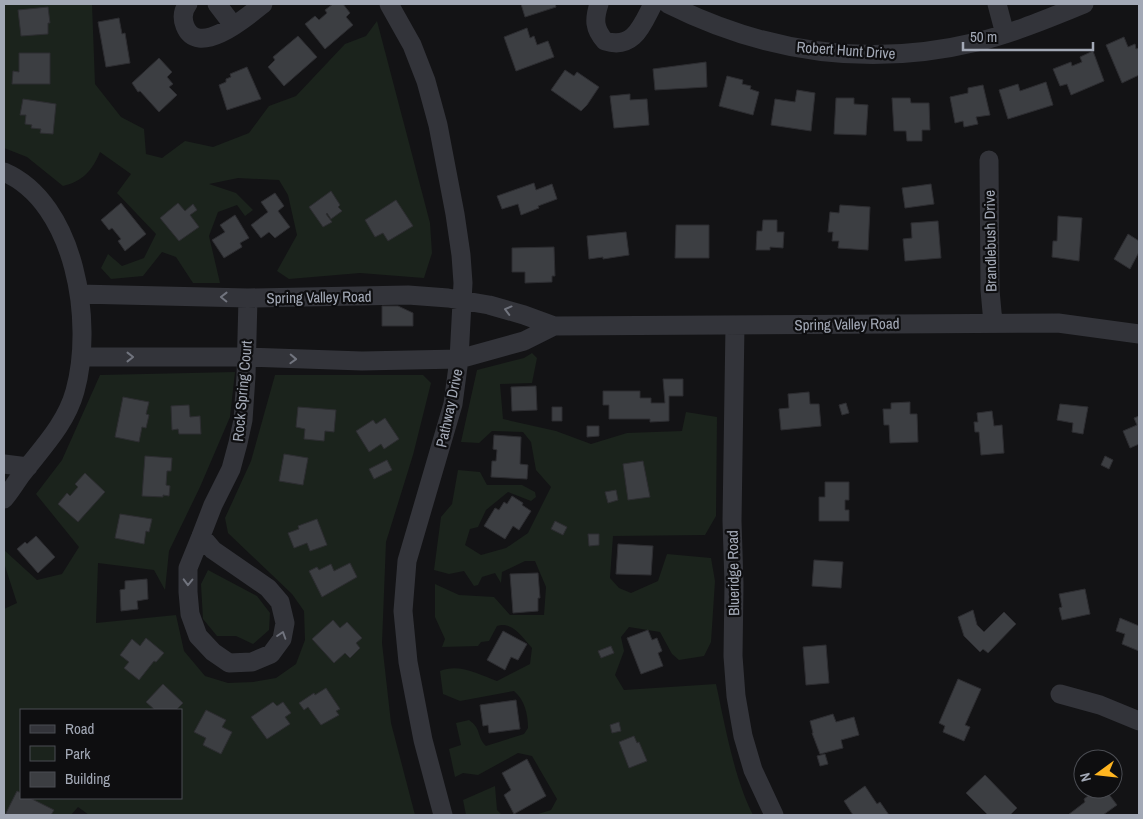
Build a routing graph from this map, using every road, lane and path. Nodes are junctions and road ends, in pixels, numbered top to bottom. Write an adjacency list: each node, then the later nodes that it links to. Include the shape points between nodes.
1 (188, 4): 10 (street, via 184,10 184,23 193,36 209,38)
2 (217, 4): 10 (street)
3 (263, 4): 10 (street)
4 (390, 4): 16 (street, Pathway Drive, via 412,45 438,125 460,247)
5 (599, 4): 6 (street, via 595,15 596,29 605,41 620,44 640,30)
6 (653, 4)
7 (668, 4): 11 (street, Robert Hunt Drive, via 744,36 829,52 902,54 954,47)
8 (997, 4): 11 (street)
9 (1084, 4): 11 (street, Robert Hunt Drive)
10 (234, 25)
11 (1005, 34)
12 (989, 160): 17 (street, Brandlebush Drive)
13 (4, 172): 14 (street, via 28,186 42,200 60,230)
14 (79, 294): 15 (street, Spring Valley Road, one-way to 14); 21 (street)
15 (248, 298): 16 (street, Spring Valley Road, via 408,295); 22 (street, Rock Spring Court)
16 (462, 300): 19 (street, Spring Valley Road, one-way to 16, via 489,305); 23 (street, Pathway Drive)
17 (992, 323): 18 (street, Spring Valley Road); 20 (street, Spring Valley Road, via 1058,322)
18 (735, 325): 19 (street, Spring Valley Road); 31 (street, Blueridge Road, via 732,521 736,696 753,770)
19 (554, 326): 23 (street, Spring Valley Road, via 524,341)
20 (1139, 334)
21 (82, 357): 22 (street, Spring Valley Road, one-way to 22); 25 (street, via 75,392 65,417)
22 (246, 357): 23 (street, Spring Valley Road, one-way to 23, via 362,361); 27 (street, Rock Spring Court, via 243,420 238,443 231,469)
23 (459, 359): 30 (street, Pathway Drive, via 453,404 407,561 403,612 408,662 423,740)
24 (4, 464): 25 (street)
25 (28, 467): 26 (street)
26 (4, 499)
27 (201, 536): 27 (street, Rock Spring Court, one-way to 27, via 188,568 190,614 198,636 229,663 252,662 271,654 282,639 285,623 280,602 268,588 213,550)
28 (1060, 694): 29 (street, via 1100,705)
29 (1139, 721)
30 (443, 815)
31 (774, 815)

